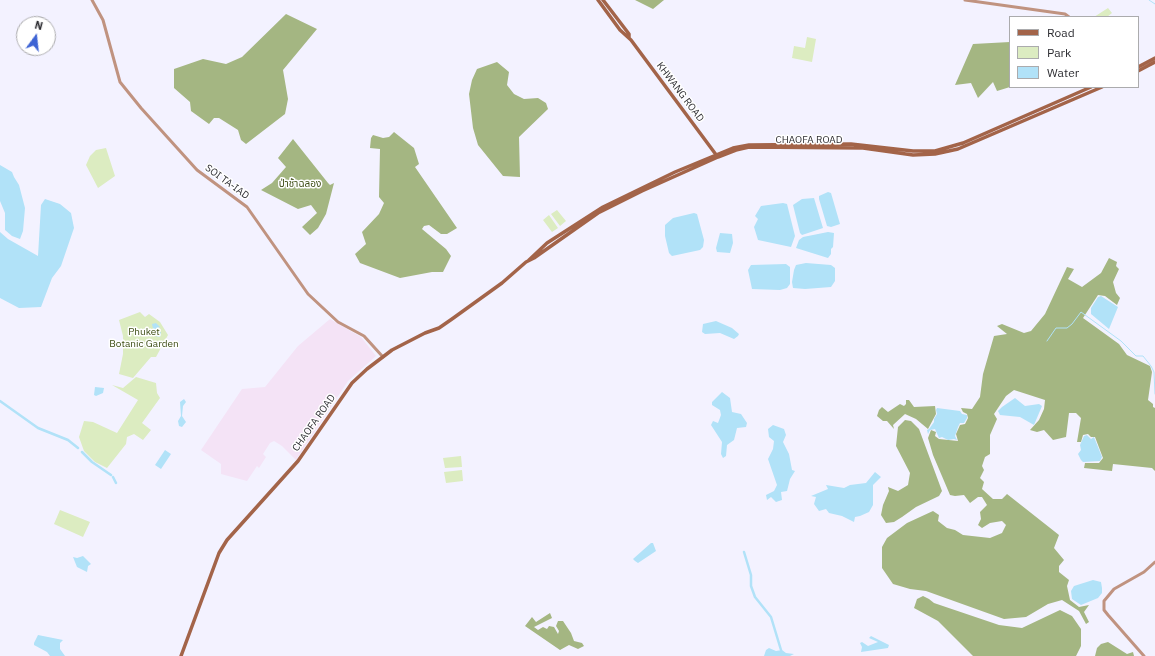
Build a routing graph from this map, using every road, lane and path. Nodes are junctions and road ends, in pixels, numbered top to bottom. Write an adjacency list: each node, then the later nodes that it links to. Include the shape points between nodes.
1 (92, 0): 14 (street, SOI TA-IAD, via 103,20 120,82 141,108 197,170 247,207 308,294 338,322 364,336)
2 (598, 0): 6 (main road, KHWANG ROAD)
3 (603, 0): 6 (main road, KHWANG ROAD, via 629,34)
4 (965, 0): 5 (street)
5 (1068, 16)
6 (629, 38): 13 (main road, KHWANG ROAD)
7 (1155, 58): 9 (main road)
8 (1155, 62): 10 (main road)
9 (1139, 66)
10 (1139, 70)
11 (1089, 88): 13 (main road, CHAOFA ROAD, via 963,143 935,150 913,151 851,144 749,145)
12 (1100, 88): 13 (main road, CHAOFA ROAD, via 963,146 935,154 913,155 863,148 749,147)
13 (717, 155): 14 (main road, CHAOFA ROAD, via 617,202 530,260 452,319)
14 (383, 357): 16 (main road, CHAOFA ROAD, via 352,383 298,461 227,540 210,573)
15 (1155, 562): 17 (street, via 1144,572 1114,589 1104,601 1104,610)
16 (181, 656)
17 (1144, 656)

